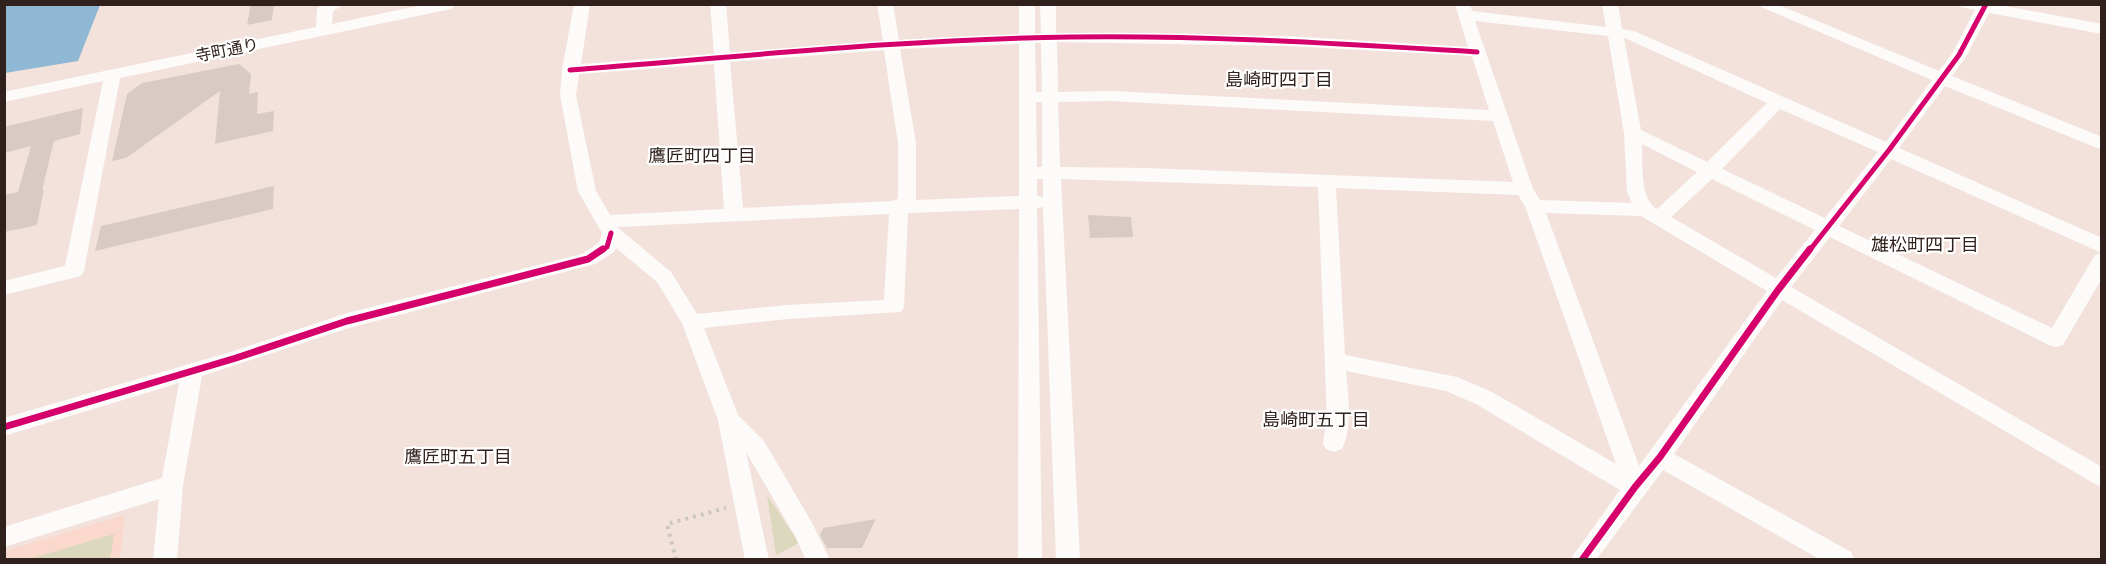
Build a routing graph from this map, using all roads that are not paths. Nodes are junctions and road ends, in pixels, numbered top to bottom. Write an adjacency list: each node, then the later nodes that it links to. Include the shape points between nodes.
1 (339, 4): 13 (street, via 325,9)
2 (451, 4): 13 (street, 寺町通り)
3 (582, 4): 20 (street)
4 (718, 4): 19 (street)
5 (885, 4): 17 (street)
6 (1027, 4): 16 (street)
7 (1048, 4): 15 (street)
8 (1610, 4): 14 (street)
9 (1761, 4): 22 (street)
10 (1979, 6): 12 (street); 22 (street, via 1959,55)
11 (1464, 10): 14 (street); 18 (street)
12 (2102, 29)
13 (324, 30): 21 (street, 寺町通り)
14 (1615, 33): 26 (street, via 1628,34); 28 (street)
15 (1048, 38): 16 (street); 18 (street, via 1255,40); 24 (street)
16 (1026, 41): 17 (street); 25 (street)
17 (892, 45): 19 (street); 38 (street, via 907,143)
18 (1477, 52): 27 (street)
19 (723, 58): 20 (street); 40 (street)
20 (570, 70): 41 (street, via 568,95 587,191)
21 (113, 73): 23 (street, 寺町通り); 45 (street, via 74,271)
22 (1942, 77): 29 (street); 30 (street)
23 (4, 97)
24 (1049, 97): 25 (street); 27 (street, via 1111,96); 33 (street)
25 (1026, 98): 32 (street)
26 (1778, 101): 30 (street); 31 (street)
27 (1500, 116): 35 (street)
28 (1633, 134): 31 (street); 39 (street, via 1636,192)
29 (2102, 144)
30 (1889, 150): 42 (street); 43 (street)
31 (1709, 171): 39 (street); 42 (street)
32 (1027, 173): 33 (street); 37 (street)
33 (1051, 173): 34 (street); 36 (street)
34 (1327, 181): 35 (street); 48 (street)
35 (1529, 198): 39 (street); 56 (street)
36 (1052, 201): 37 (street); 62 (street)
37 (1027, 202): 38 (street); 61 (street)
38 (903, 205): 40 (street); 47 (street, via 894,307)
39 (1652, 214): 46 (street)
40 (735, 215): 41 (street, via 639,218)
41 (607, 228): 47 (street, via 664,277); 49 (street, via 607,247 588,260 347,321)
42 (1828, 228): 44 (street, via 2056,339); 46 (street)
43 (2102, 246)
44 (2102, 260)
45 (4, 288)
46 (1778, 290): 53 (street); 54 (street)
47 (692, 322): 50 (street)
48 (1335, 361): 52 (street, via 1338,419); 56 (street, via 1450,383 1484,398)
49 (192, 371): 51 (street); 55 (street)
50 (729, 420): 59 (street); 60 (street, via 756,447)
51 (4, 427)
52 (1334, 443)
53 (1660, 457): 56 (street); 64 (street)
54 (2102, 479)
55 (172, 485): 57 (street); 58 (street)
56 (1635, 487): 63 (street)
57 (4, 537)
58 (165, 560)
59 (757, 560)
60 (818, 560)
61 (1030, 560)
62 (1068, 560)
63 (1582, 560)
64 (1843, 560)

